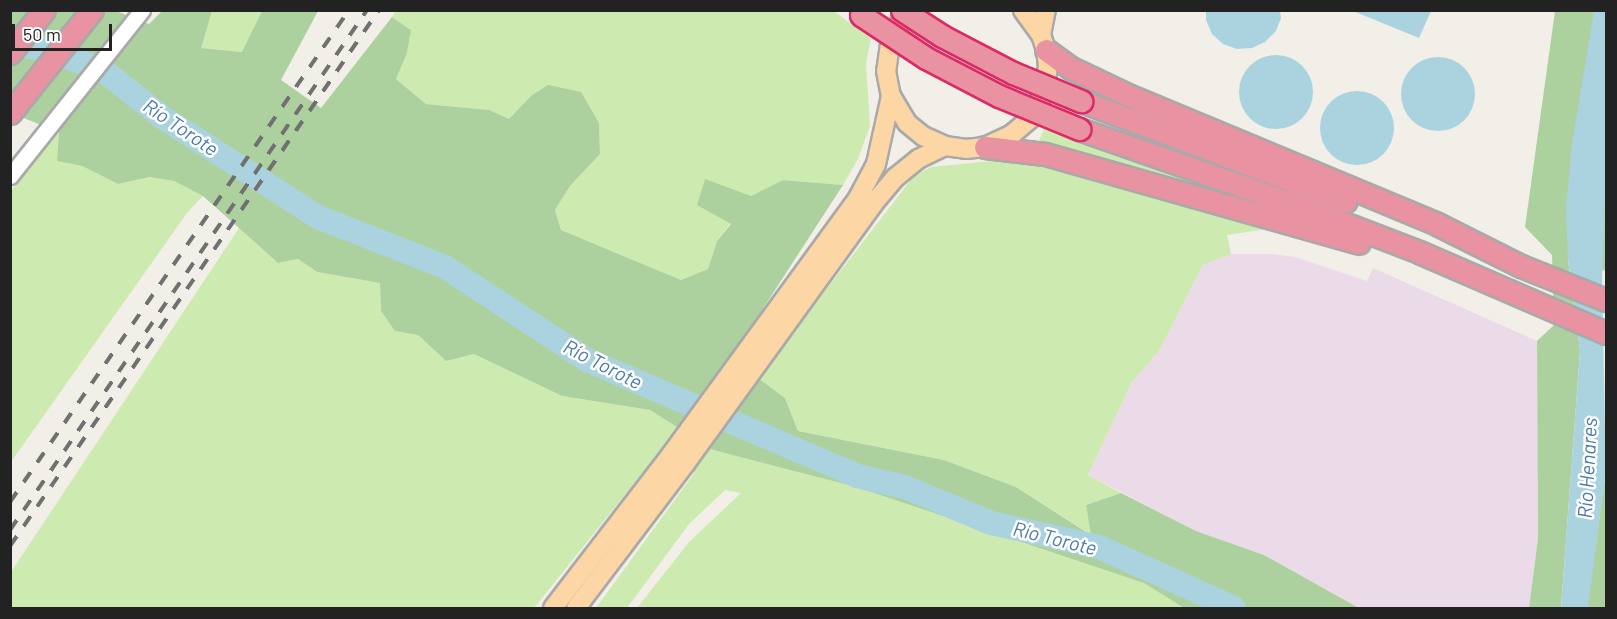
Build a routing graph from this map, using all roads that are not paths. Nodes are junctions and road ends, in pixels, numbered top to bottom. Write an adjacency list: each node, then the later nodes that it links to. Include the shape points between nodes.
1 (44, 10): 10 (highway)
2 (92, 10): 12 (highway)
3 (902, 10): 16 (highway, bridge, via 1013,74)
4 (912, 10): 11 (main road, via 890,44 886,71)
5 (1023, 10): 9 (main road)
6 (1046, 10): 9 (main road)
7 (142, 11): 15 (street)
8 (858, 13): 17 (highway, bridge, via 926,58 999,96 1078,129 1302,207)
9 (1043, 43): 14 (main road, via 1048,66 1045,90 1030,119 1011,135); 16 (highway, via 1071,68 1130,96 1437,224)
10 (10, 53)
11 (891, 96): 13 (main road, via 907,123 922,136); 19 (main road, via 876,164)
12 (10, 113)
13 (945, 146): 14 (main road); 19 (main road, via 918,159 896,177)
14 (985, 147): 17 (highway, via 1045,154 1296,223)
15 (10, 176)
16 (1512, 262): 18 (highway)
17 (1487, 283): 20 (highway)
18 (1606, 300)
19 (778, 324): 21 (main road)
20 (1606, 333)
21 (678, 460): 22 (main road); 23 (main road)
22 (553, 609)
23 (576, 609)

